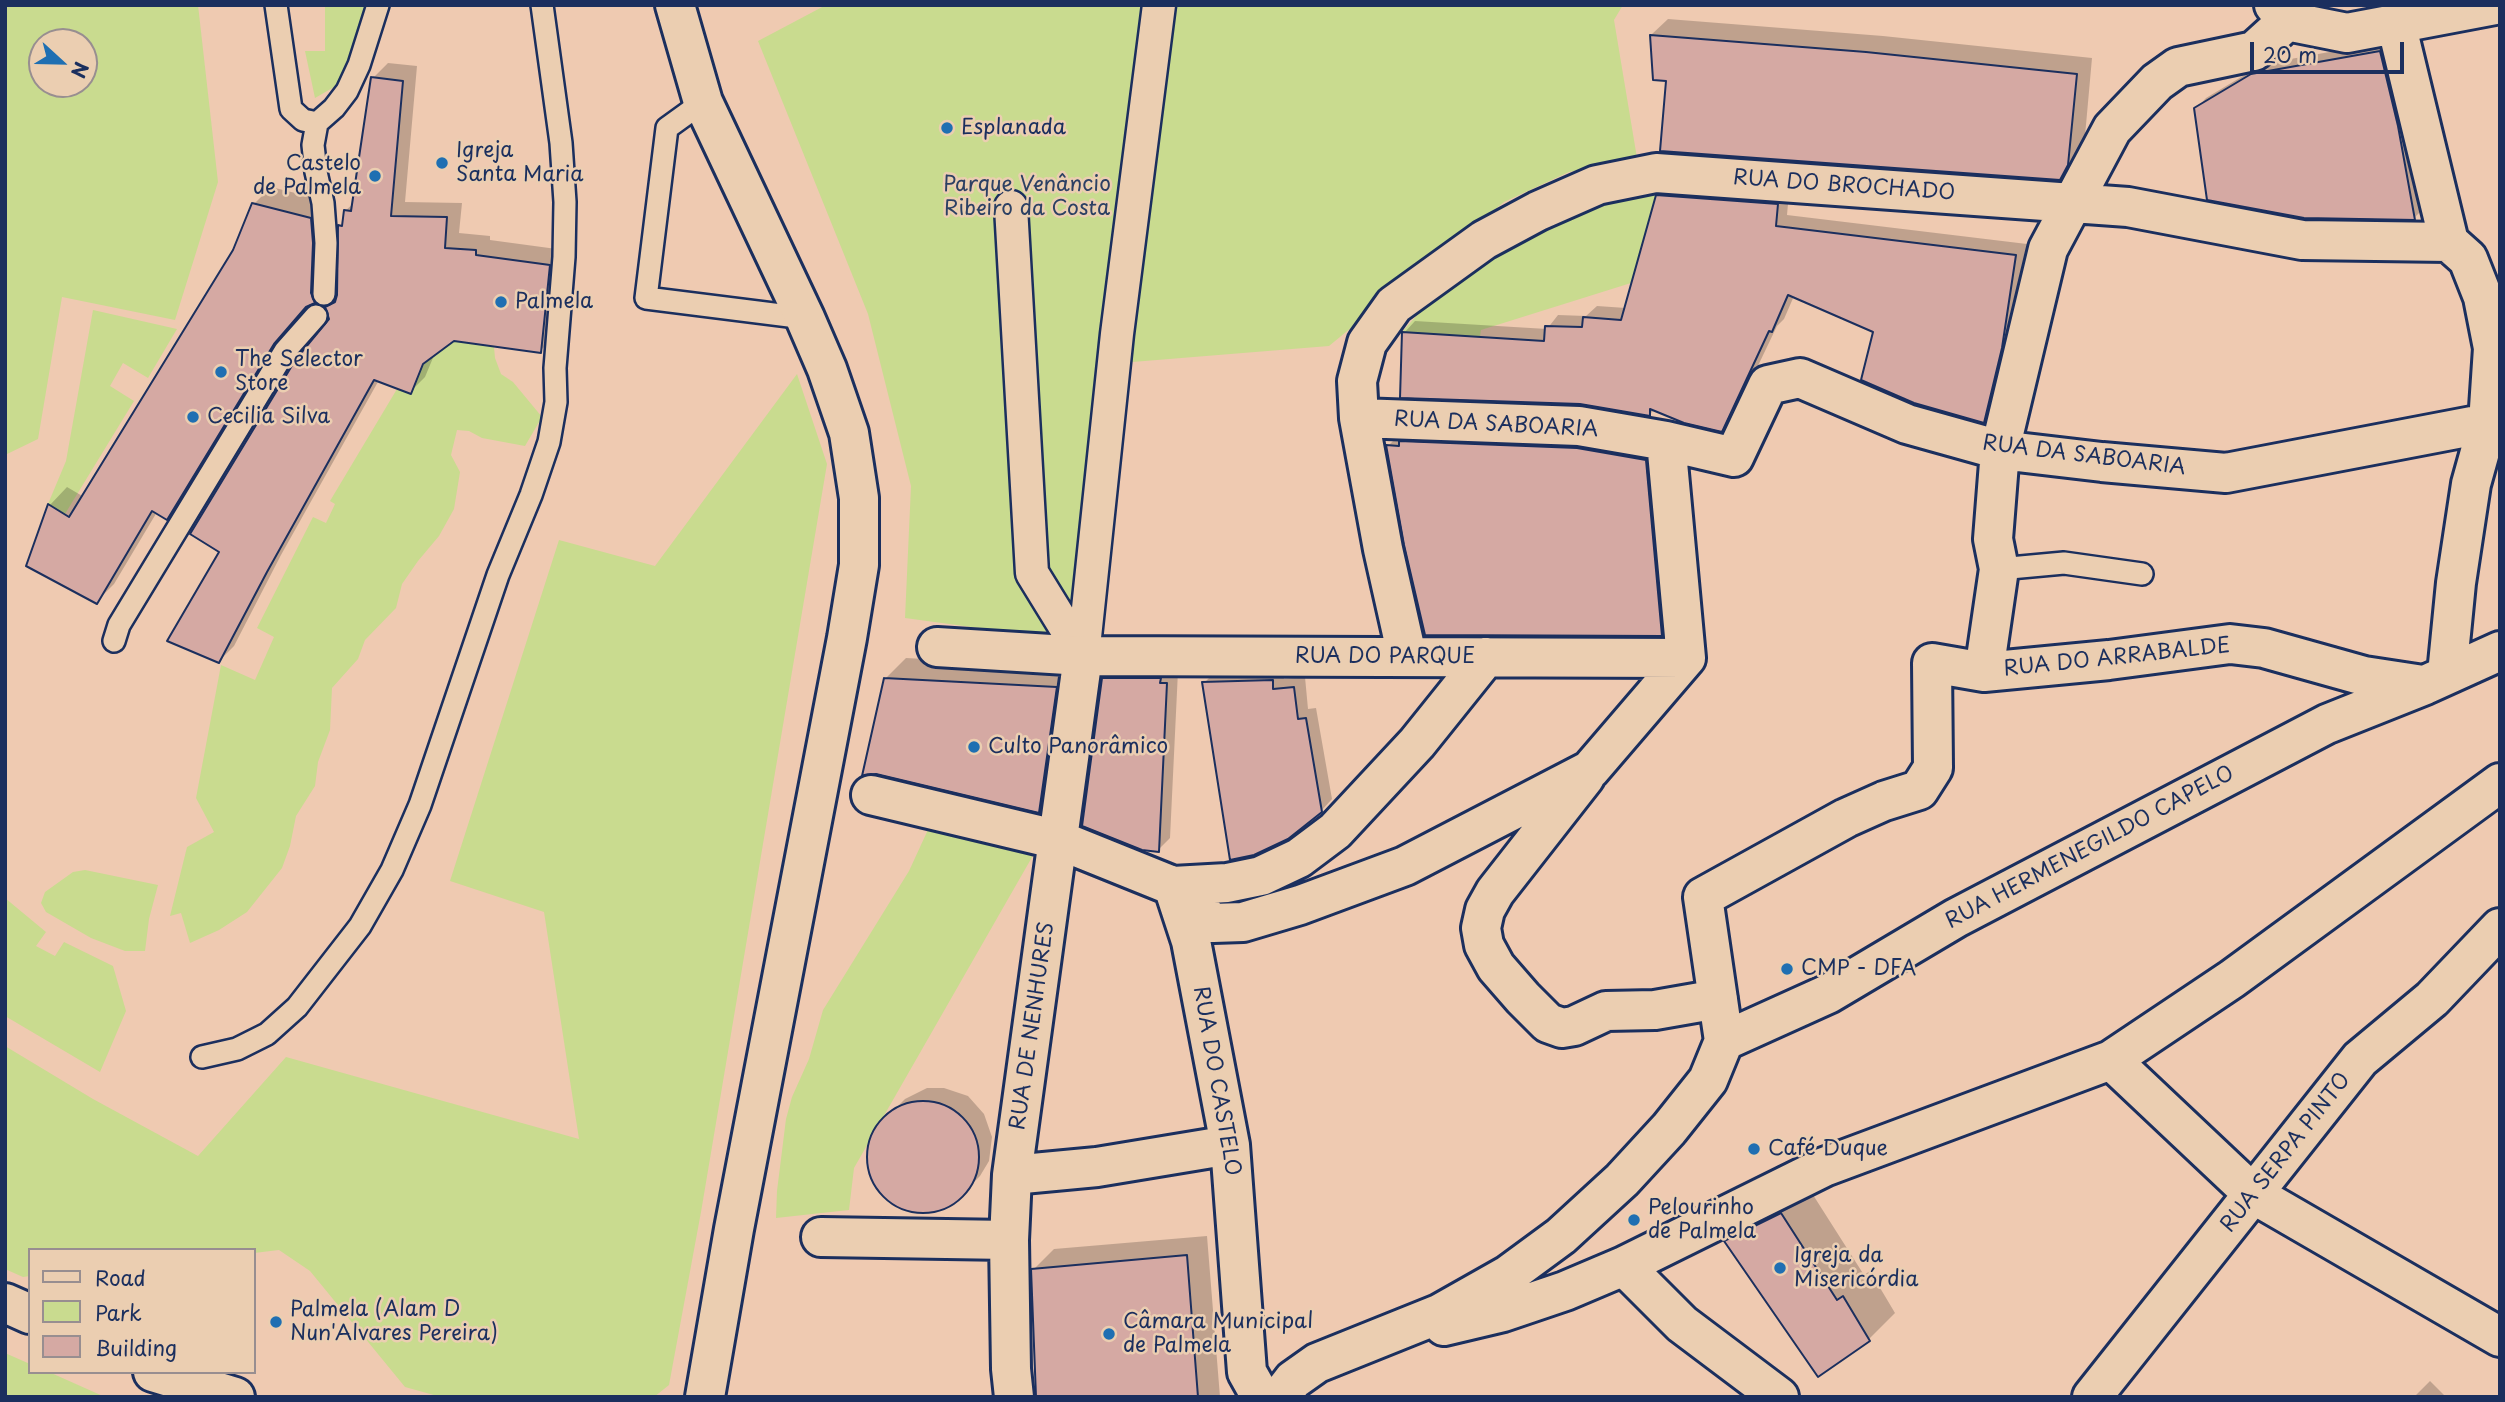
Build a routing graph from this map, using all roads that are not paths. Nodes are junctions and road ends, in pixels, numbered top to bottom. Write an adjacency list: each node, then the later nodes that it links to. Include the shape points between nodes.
1 (276, 5): 10 (lane, via 291,109 303,120)
2 (378, 5): 10 (lane, via 347,91)
3 (542, 5): 40 (lane, via 565,202 556,402 549,442 498,575 420,805 392,870 360,926 297,1007 267,1034 237,1049)
4 (675, 5): 9 (street)
5 (1159, 5): 26 (street, via 1117,334)
6 (2495, 5): 8 (street)
7 (2283, 10): 8 (street, via 2347,33); 11 (street, via 2254,51 2178,66 2157,82 2112,129)
8 (2396, 23): 13 (street)
9 (703, 102): 16 (street); 16 (lane, via 667,128 646,298)
10 (317, 123): 14 (lane, via 313,145 326,243)
11 (2073, 202): 13 (street, RUA DO BROCHADO, via 2128,207 2302,240); 17 (street, RUA DO BROCHADO, via 1656,173 1597,185 1484,240 1394,305 1367,343 1357,381); 20 (street, via 2048,250)
12 (1011, 207): 26 (street, via 1032,573)
13 (2449, 242): 18 (street, via 2468,259 2483,297 2493,348)
14 (324, 294)
15 (316, 316): 23 (lane, via 285,351 119,625)
16 (805, 318): 54 (street, via 849,433 859,498 859,565)
17 (1359, 418): 19 (street, RUA DA SABOARIA, via 1578,426); 27 (street, RUA DO BROCHADO)
18 (2488, 423): 20 (street, RUA DA SABOARIA, via 2226,473); 31 (street, via 2471,484)
19 (1666, 441): 20 (street, RUA DA SABOARIA, via 1734,457 1768,385 1800,378 1907,424); 29 (street)
20 (2000, 450): 21 (street, via 1993,539)
21 (2000, 569): 22 (lane, via 2064,563); 30 (street)
22 (2142, 574)
23 (114, 641)
24 (937, 647): 26 (street, RUA DO PARQUE)
25 (2500, 650): 31 (street, RUA HERMENEGILDO CAPELO)
26 (1083, 656): 27 (street, RUA DO PARQUE); 35 (street, RUA DE NENHURES)
27 (1407, 656): 28 (street, RUA DO PARQUE)
28 (1486, 657): 29 (street, RUA DO PARQUE); 36 (street, via 1418,743 1335,831 1308,851 1261,876)
29 (1686, 658): 32 (street)
30 (1984, 672): 31 (street, RUA DO ARRABALDE, via 2230,644 2264,648 2364,676); 38 (street, RUA DO ARRABALDE, via 1932,663 1933,768 1919,790 1846,818 1703,897)
31 (2436, 680): 39 (street, RUA HERMENEGILDO CAPELO, via 2328,724 1956,918 1828,994)
32 (1590, 770): 36 (street, via 1405,866 1243,922 1213,923); 38 (street, via 1485,910 1484,945 1496,967 1548,1023 1562,1028 1605,1011 1655,1010)
33 (2500, 783): 41 (street, via 2232,979)
34 (871, 795): 35 (street)
35 (1059, 840): 36 (street); 43 (street, RUA DE NENHURES)
36 (1173, 886): 42 (street, RUA DO CASTELO, via 1191,940)
37 (2500, 928): 44 (street, RUA SERPA PINTO, via 2432,999 2360,1059)
38 (1718, 999): 39 (street)
39 (1724, 1041): 51 (street, via 1708,1080 1669,1129 1561,1236 1508,1275 1439,1314)
40 (202, 1057)
41 (2111, 1060): 44 (street); 47 (street, via 1824,1167)
42 (1230, 1145): 43 (street, via 1097,1167); 56 (street, RUA DO CASTELO, via 1247,1372)
43 (1012, 1175): 46 (street, RUA DE NENHURES)
44 (2253, 1194): 50 (street); 59 (street, RUA SERPA PINTO)
45 (821, 1237): 46 (street)
46 (1009, 1240): 55 (street, RUA DE NENHURES)
47 (1624, 1266): 51 (street, via 1503,1312); 58 (street, via 1682,1324)
48 (5, 1303): 49 (street)
49 (28, 1313)
50 (2500, 1337)
51 (1360, 1345): 57 (street, via 1317,1363 1293,1380)
52 (160, 1374): 53 (street)
53 (235, 1397)
54 (705, 1397)
55 (1014, 1397)
56 (1261, 1397)
57 (1280, 1397)
58 (1779, 1397)
59 (2092, 1397)

